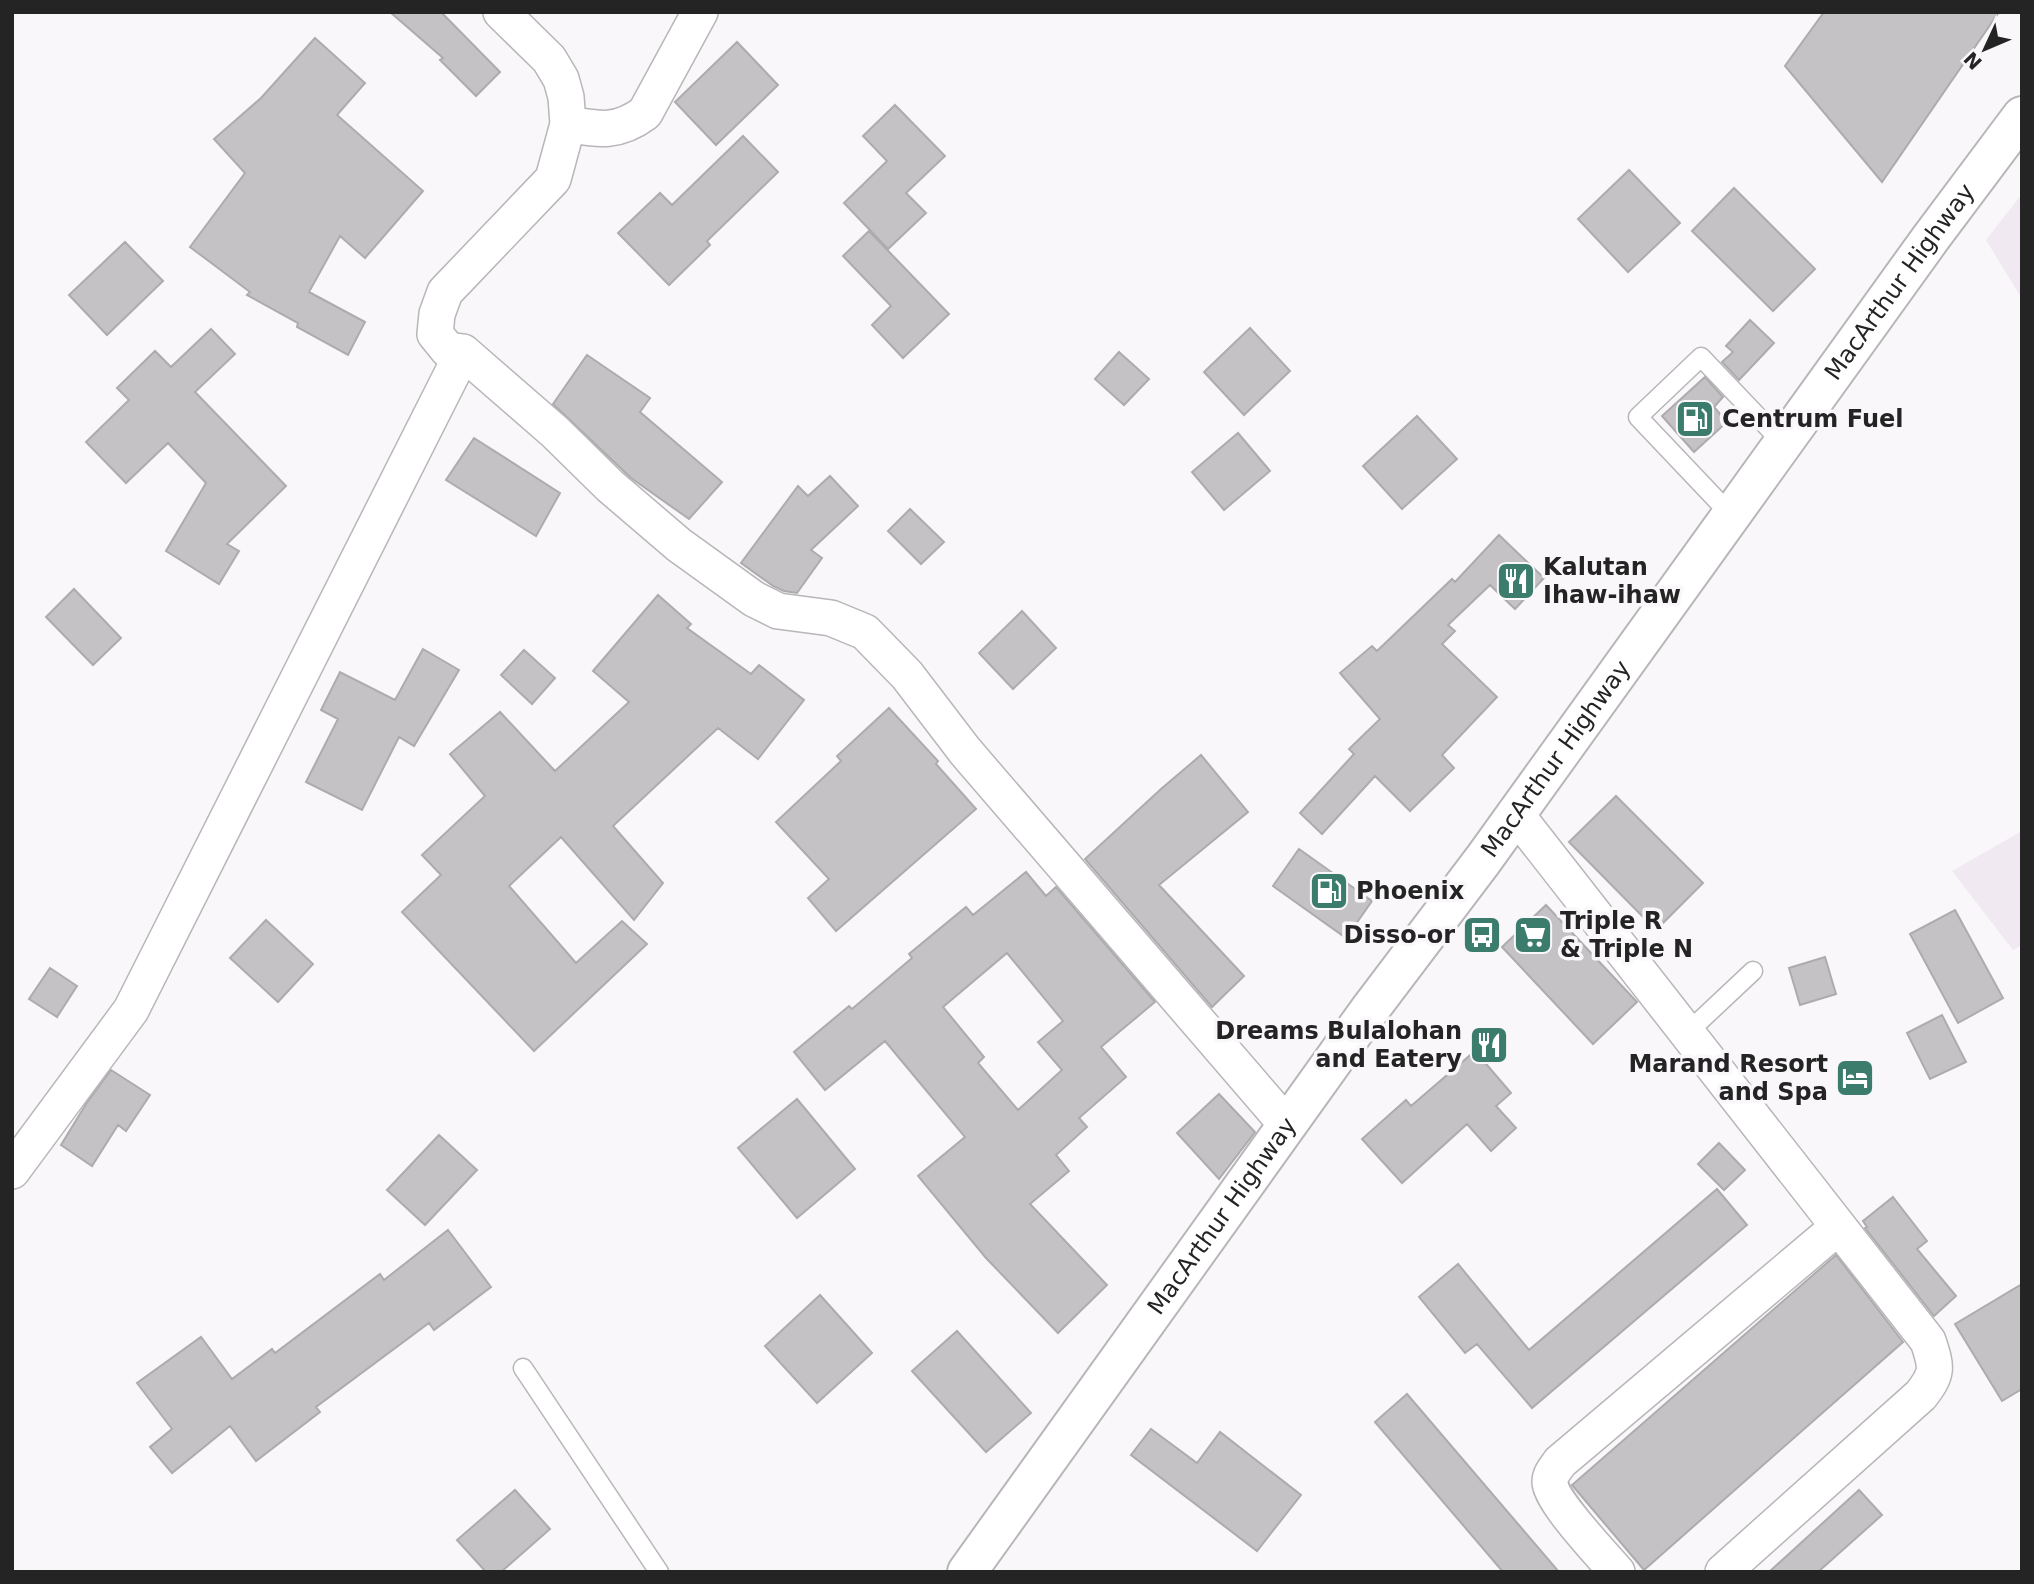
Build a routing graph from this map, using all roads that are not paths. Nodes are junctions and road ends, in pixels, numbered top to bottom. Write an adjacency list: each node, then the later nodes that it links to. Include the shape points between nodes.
1 (501, 12): 4 (street, via 549,59 561,79)
2 (700, 12): 4 (street, via 645,113 618,128 597,130)
3 (2022, 116): 6 (highway, MacArthur Highway)
4 (568, 124): 5 (street, via 553,179 444,292 435,334 447,350)
5 (463, 352): 11 (street, via 679,545 754,599 778,611 831,618 865,632); 12 (street, via 131,1010)
6 (1783, 443): 7 (highway, MacArthur Highway); 7 (lane, via 1702,357 1638,417)
7 (1731, 515): 8 (highway, MacArthur Highway)
8 (1515, 813): 10 (street); 11 (highway, MacArthur Highway)
9 (1754, 971): 10 (lane)
10 (1687, 1032): 13 (street)
11 (1287, 1125): 16 (highway, MacArthur Highway)
12 (12, 1171)
13 (1838, 1227): 17 (street, via 1554,1470 1550,1481 1557,1501); 18 (street, via 1928,1341 1936,1368 1932,1381)
14 (523, 1368): 15 (lane)
15 (659, 1572)
16 (967, 1572)
17 (1617, 1572)
18 (1724, 1572)

